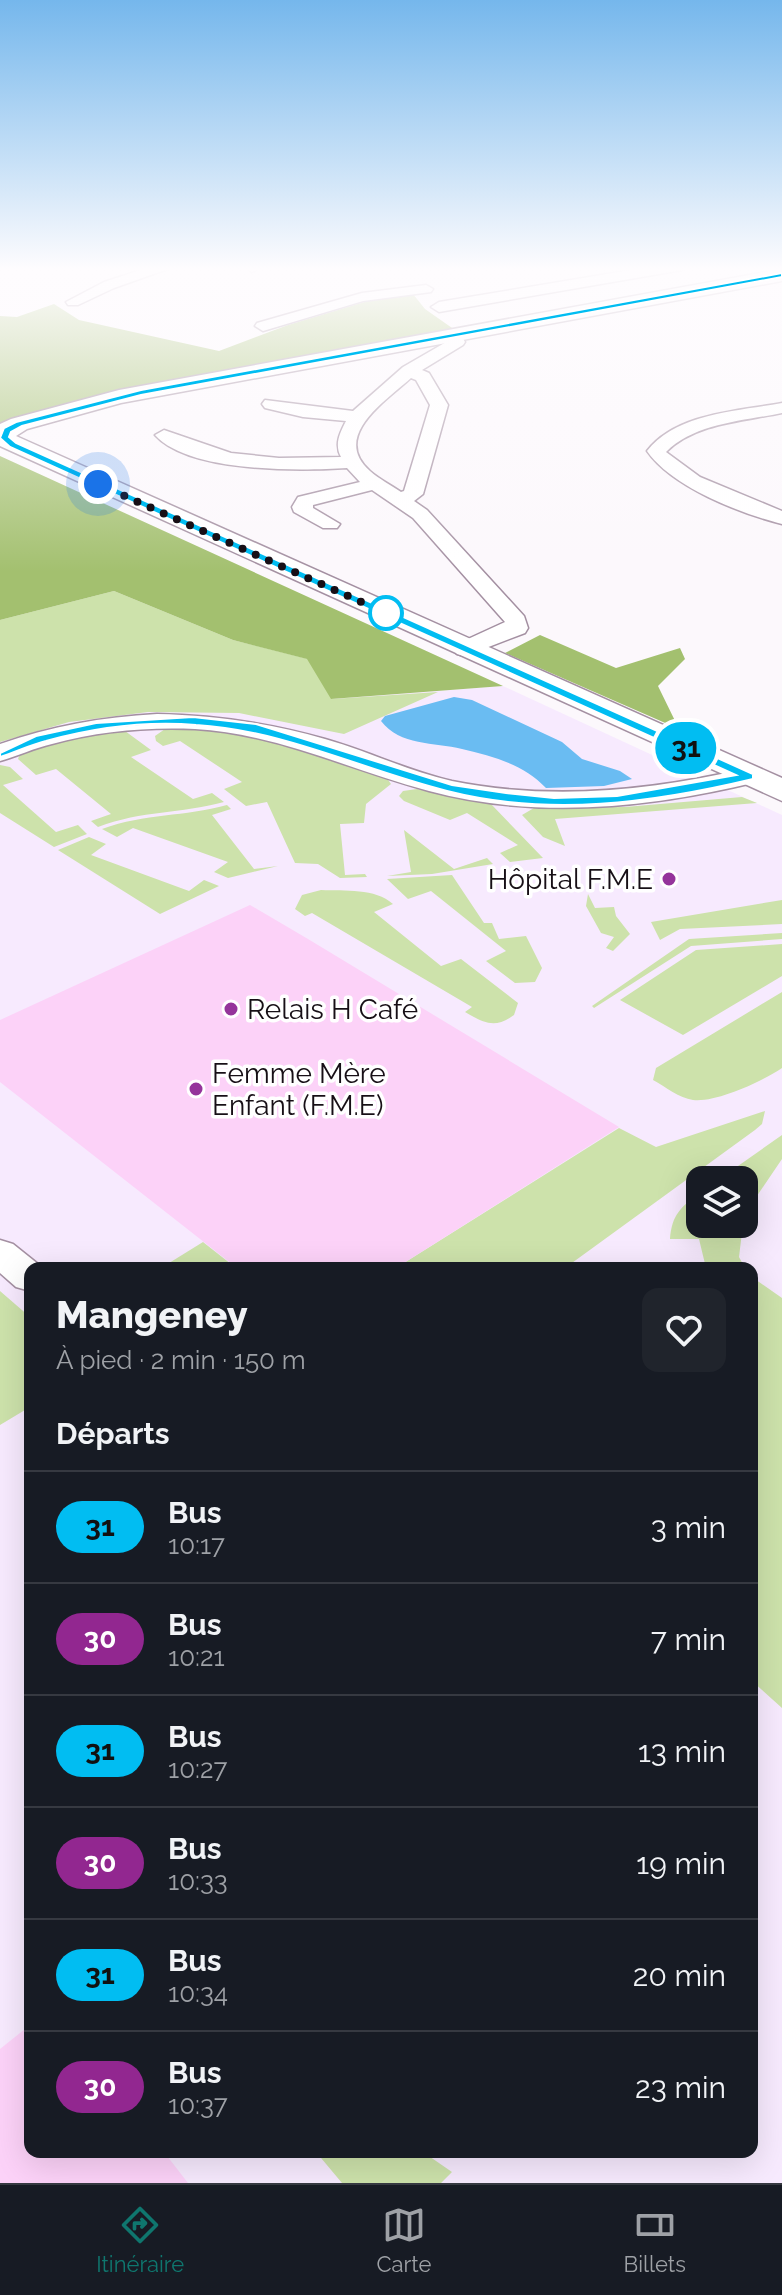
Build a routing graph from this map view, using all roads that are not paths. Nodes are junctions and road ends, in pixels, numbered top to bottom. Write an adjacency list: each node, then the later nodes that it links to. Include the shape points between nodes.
1 (273, 368): 8 (street, via 43,416 12,427)
2 (414, 368): 3 (street)
3 (409, 371): 6 (street); 11 (street, via 423,377 439,405 413,494)
4 (271, 404): 6 (street)
5 (782, 408): 12 (street, via 686,430 656,451 704,487)
6 (357, 417): 9 (street, via 347,437)
7 (164, 435): 9 (street, via 183,447 234,459)
8 (2, 438): 14 (street)
9 (351, 462): 10 (street)
10 (374, 484): 11 (street); 13 (street, via 305,501 304,512)
11 (401, 499): 14 (street, via 516,621 517,628 506,635)
12 (782, 518)
13 (330, 524)
14 (465, 649): 16 (street)
15 (0, 753): 16 (street, via 96,726 193,721 256,728 450,788 554,802 617,800)
16 (748, 776): 17 (street)
17 (782, 791)
18 (0, 1253): 19 (street)
19 (24, 1273)

